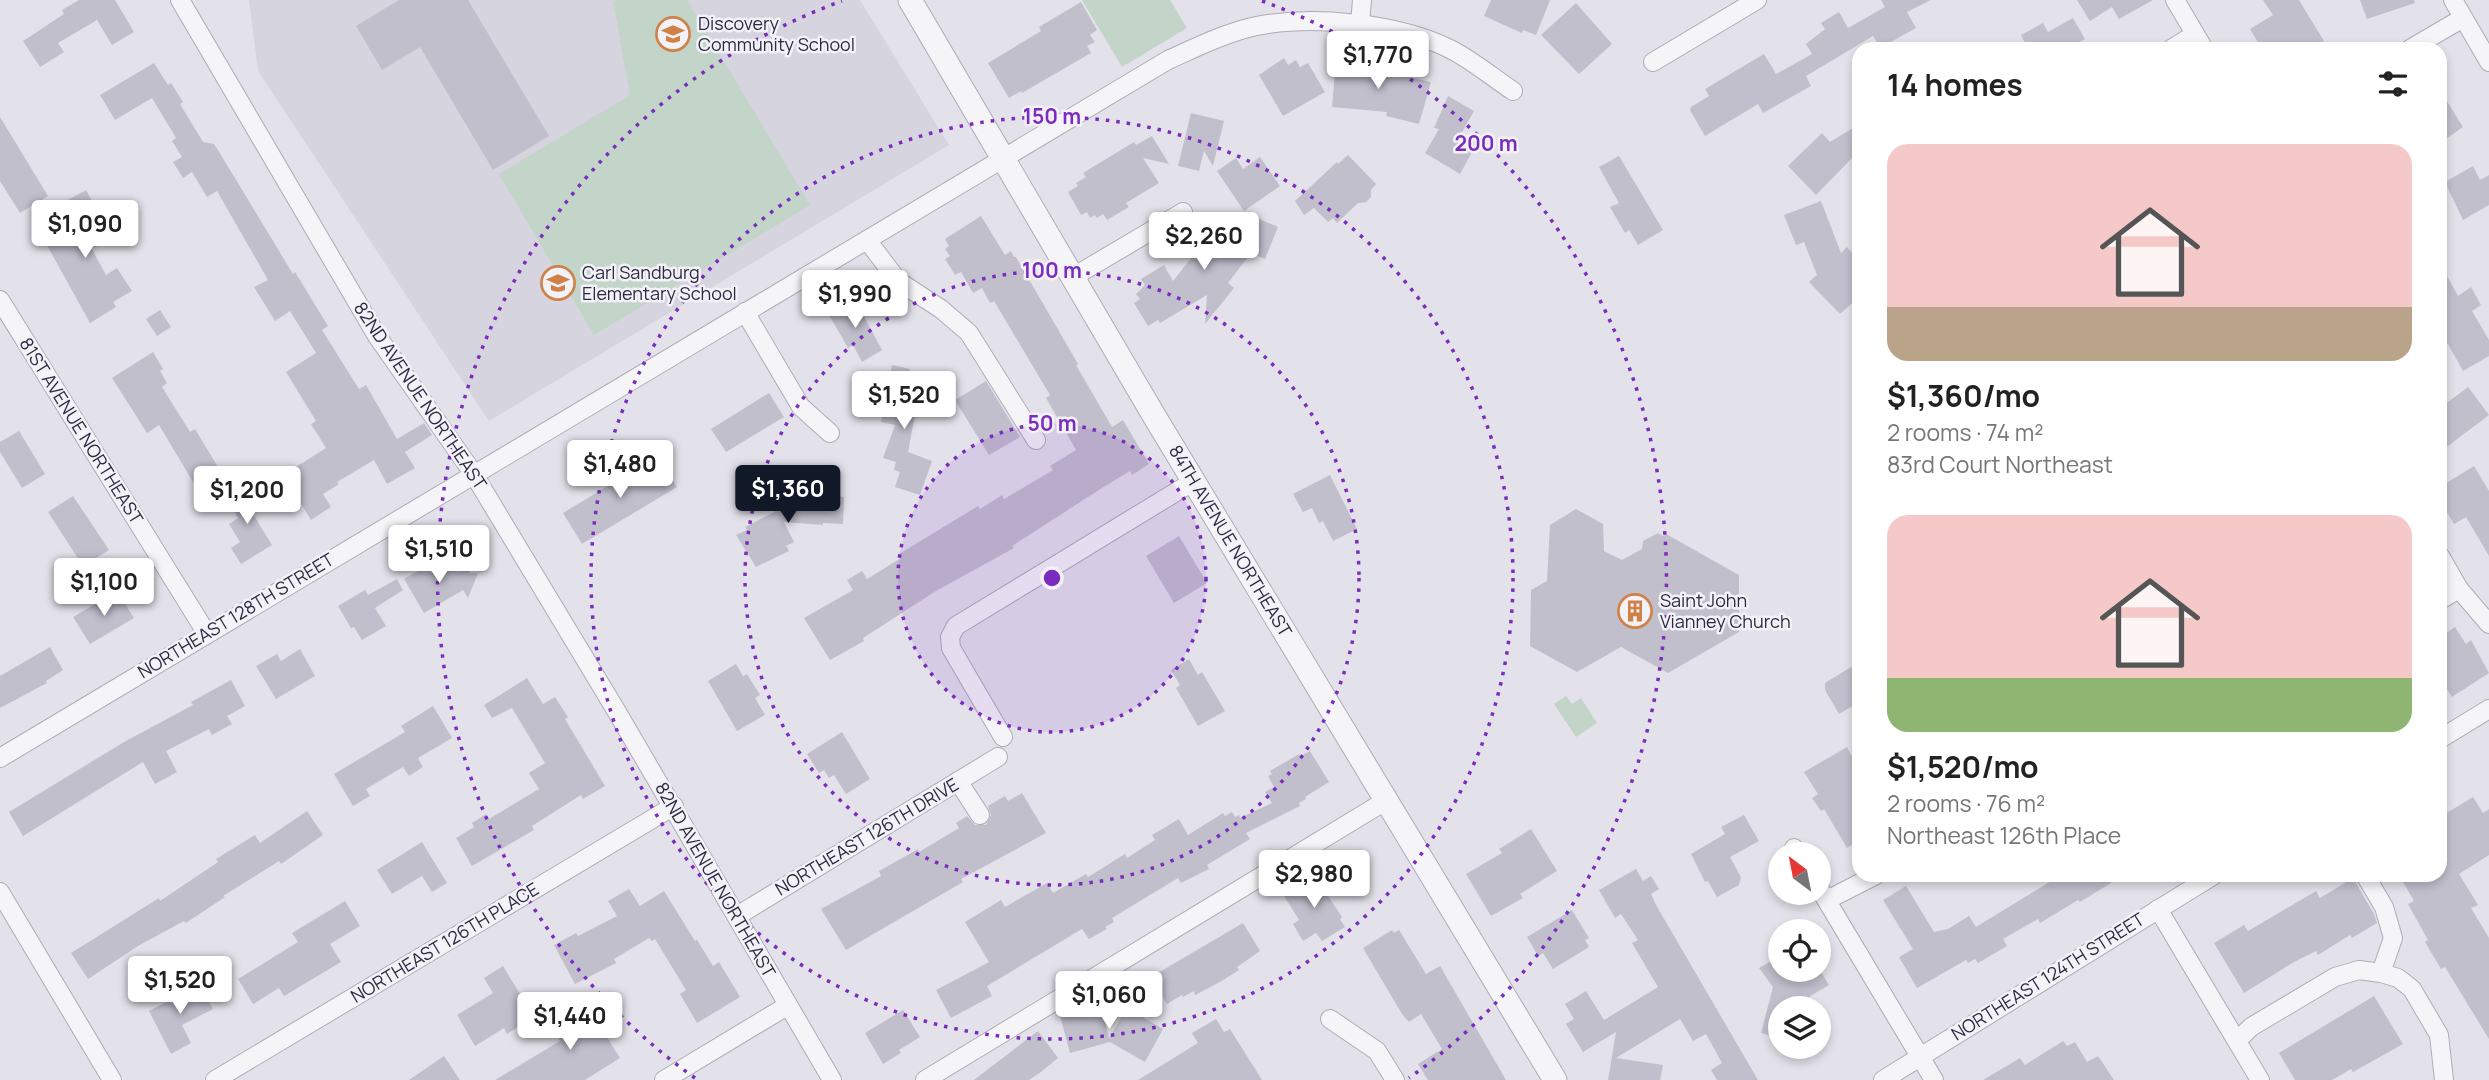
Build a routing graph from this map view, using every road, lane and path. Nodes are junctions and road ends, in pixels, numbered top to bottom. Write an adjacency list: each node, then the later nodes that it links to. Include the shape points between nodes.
1 (180, 0): 22 (street, 82ND AVENUE NORTHEAST, via 377,336)
2 (910, 0): 14 (street, 84TH AVENUE NORTHEAST)
3 (1362, 0): 8 (street)
4 (2175, 0): 9 (street)
5 (2453, 0): 7 (street)
6 (1752, 1): 11 (street)
7 (2463, 18): 10 (street); 12 (street)
8 (1360, 23): 13 (street, NORTHEAST 128TH STREET, via 1451,50); 14 (street, NORTHEAST 128TH STREET, via 1278,24 1219,38 1168,60)
9 (2199, 42)
10 (2422, 42)
11 (1653, 62)
12 (2489, 62)
13 (1513, 91)
14 (1003, 159): 16 (street, NORTHEAST 128TH STREET); 17 (street, 84TH AVENUE NORTHEAST)
15 (1183, 212): 17 (street)
16 (867, 240): 19 (street, NORTHEAST 128TH STREET); 21 (street, via 898,281 969,333)
17 (1073, 277): 23 (street, 84TH AVENUE NORTHEAST)
18 (0, 300): 28 (street, 81ST AVENUE NORTHEAST)
19 (745, 312): 20 (street, via 801,407); 22 (street, NORTHEAST 128TH STREET)
20 (830, 433)
21 (1036, 440)
22 (473, 473): 28 (street, NORTHEAST 128TH STREET); 36 (street, 82ND AVENUE NORTHEAST)
23 (1194, 481): 31 (street, via 956,626 951,648); 35 (street, 84TH AVENUE NORTHEAST)
24 (2447, 568): 25 (street)
25 (2459, 589): 26 (street); 27 (street)
26 (2447, 596)
27 (2489, 624)
28 (207, 634): 33 (street, NORTHEAST 128TH STREET)
29 (2489, 709): 30 (street)
30 (2447, 735)
31 (1003, 737)
32 (998, 757): 34 (street, NORTHEAST 126TH DRIVE)
33 (0, 758)
34 (958, 781): 37 (street); 45 (street, NORTHEAST 126TH DRIVE)
35 (1387, 800): 55 (street); 57 (street, 84TH AVENUE NORTHEAST)
36 (674, 806): 45 (street, 82ND AVENUE NORTHEAST); 52 (street, NORTHEAST 126TH PLACE)
37 (980, 815)
38 (1855, 882): 41 (street)
39 (2202, 882): 44 (street, NORTHEAST 124TH STREET)
40 (2369, 882): 46 (street, via 2384,907 2393,938)
41 (1831, 890)
42 (0, 892): 51 (street)
43 (1830, 905): 50 (street)
44 (2158, 909): 49 (street); 50 (street, NORTHEAST 124TH STREET)
45 (737, 916): 47 (street, 82ND AVENUE NORTHEAST)
46 (2381, 973): 49 (street, via 2359,970 2335,977 2251,1027); 61 (street, via 2412,989 2439,1035)
47 (787, 1006): 53 (street); 54 (street, 82ND AVENUE NORTHEAST)
48 (1330, 1019): 56 (street, via 1377,1051)
49 (2237, 1041): 60 (street)
50 (1920, 1058): 58 (street, NORTHEAST 124TH STREET); 59 (street)
51 (112, 1080)
52 (215, 1080)
53 (664, 1080)
54 (832, 1080)
55 (925, 1080)
56 (1395, 1080)
57 (1555, 1080)
58 (1883, 1080)
59 (1934, 1080)
60 (2260, 1080)
61 (2444, 1080)

